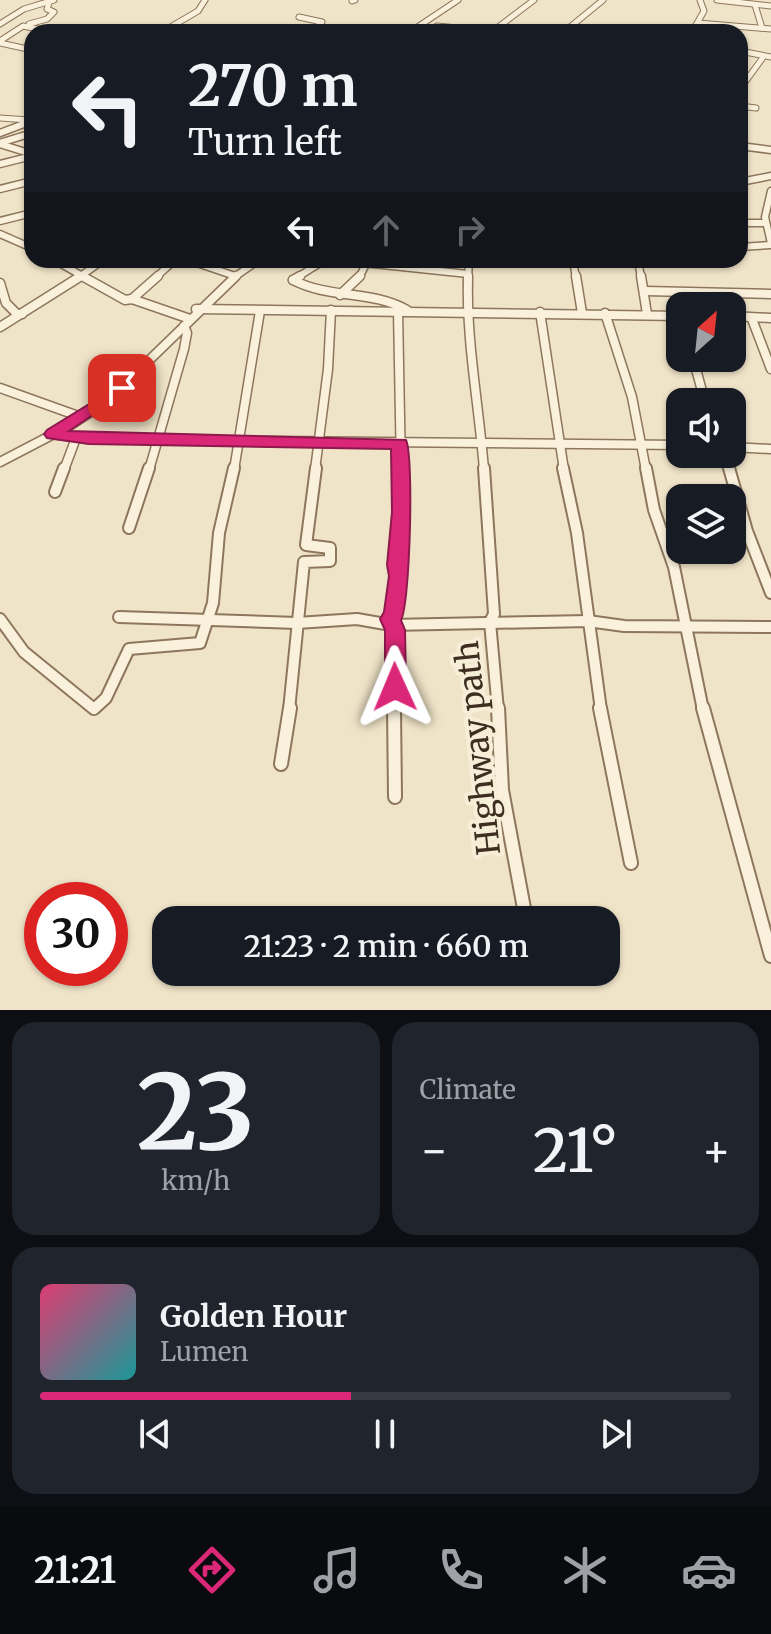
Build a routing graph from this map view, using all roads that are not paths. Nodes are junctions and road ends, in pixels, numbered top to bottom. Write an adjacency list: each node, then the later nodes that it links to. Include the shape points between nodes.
1 (63, 0): 8 (street)
2 (205, 0): 15 (street, via 198,11)
3 (458, 0): 17 (street)
4 (534, 0): 18 (street)
5 (603, 0): 19 (street)
6 (700, 0): 12 (street, via 704,11)
7 (717, 0): 9 (street)
8 (50, 4): 13 (street, via 29,7); 14 (street, via 54,12 49,18)
9 (755, 5): 10 (street); 23 (street)
10 (771, 6)
11 (299, 17): 16 (street)
12 (698, 23): 20 (street)
13 (0, 24)
14 (31, 24)
15 (176, 24)
16 (320, 24)
17 (422, 24)
18 (505, 24)
19 (574, 24)
20 (711, 24)
21 (24, 27): 25 (street)
22 (748, 27): 23 (street)
23 (762, 28): 24 (street)
24 (771, 29)
25 (0, 42): 26 (street)
26 (24, 48)
27 (767, 56): 28 (street)
28 (748, 79)
29 (748, 107): 30 (street)
30 (756, 108)
31 (0, 118): 32 (street)
32 (24, 120)
33 (24, 123): 34 (street)
34 (0, 133)
35 (24, 136): 36 (street)
36 (0, 143): 39 (street)
37 (748, 147): 38 (street)
38 (771, 150)
39 (24, 152)
40 (24, 157): 41 (street)
41 (0, 164)
42 (771, 176): 43 (street)
43 (748, 180)
44 (24, 183): 45 (street)
45 (0, 189)
46 (771, 191): 50 (street)
47 (24, 215): 48 (street)
48 (0, 221)
49 (748, 223): 50 (street)
50 (765, 223): 53 (street)
51 (0, 234): 52 (street)
52 (24, 244)
53 (771, 244): 54 (street)
54 (748, 246)
55 (69, 268): 67 (street)
56 (92, 268): 67 (street)
57 (166, 268): 73 (street)
58 (212, 268): 68 (street)
59 (247, 268): 68 (street)
60 (313, 268): 72 (street, via 293,282)
61 (363, 268): 72 (street, via 357,282)
62 (390, 268): 66 (street)
63 (468, 268): 66 (street)
64 (574, 268): 81 (street)
65 (640, 268): 70 (street)
66 (468, 274): 79 (street)
67 (82, 275): 73 (street, via 122,299); 84 (street)
68 (235, 276): 74 (street)
69 (0, 283): 84 (street, via 6,303)
70 (646, 291): 71 (street); 83 (street)
71 (771, 294)
72 (340, 295): 78 (street)
73 (132, 299): 89 (street)
74 (196, 309): 76 (street); 89 (street)
75 (331, 310): 76 (street); 77 (street); 98 (street)
76 (260, 311): 97 (street)
77 (398, 311): 78 (street); 100 (street)
78 (408, 311): 79 (street)
79 (470, 312): 80 (street); 99 (street)
80 (540, 312): 81 (street); 101 (street)
81 (582, 313): 82 (street)
82 (605, 313): 83 (street); 102 (street, via 619,350)
83 (647, 314): 85 (street)
84 (18, 315): 90 (street)
85 (666, 316)
86 (746, 318): 88 (street)
87 (771, 318): 88 (street)
88 (752, 319): 91 (street)
89 (187, 323): 93 (street, via 134,379); 96 (street)
90 (0, 327)
91 (771, 369)
92 (0, 388): 93 (street)
93 (81, 417): 94 (street)
94 (53, 434): 95 (street); 106 (street)
95 (76, 438): 96 (street); 108 (street)
96 (159, 439): 97 (street); 109 (street)
97 (239, 440): 98 (street); 116 (street)
98 (319, 441): 100 (street); 110 (street)
99 (481, 442): 100 (street); 101 (street); 117 (street, via 494,614)
100 (400, 443): 119 (street, via 399,576)
101 (559, 443): 102 (street); 115 (street)
102 (640, 445): 103 (street); 120 (street, via 674,567)
103 (666, 445)
104 (746, 448): 105 (street)
105 (771, 449)
106 (0, 462)
107 (729, 468): 112 (street)
108 (55, 492)
109 (129, 528)
110 (306, 545): 111 (street); 111 (street, via 330,548 332,557)
111 (304, 562): 118 (street)
112 (771, 593)
113 (119, 617): 116 (street)
114 (0, 619): 116 (street, via 24,652 94,709 103,703 129,649 197,645)
115 (588, 621): 117 (street, Highway path); 120 (street, Highway path); 125 (street, via 610,768)
116 (207, 622): 118 (street); 121 (street)
117 (490, 622): 119 (street); 126 (street, Highway path, via 505,805)
118 (297, 623): 119 (street, via 357,619); 123 (street)
119 (391, 625): 124 (street)
120 (684, 625): 122 (street, Highway path); 127 (street)
121 (236, 626)
122 (771, 627)
123 (281, 764)
124 (395, 797)
125 (631, 863)
126 (524, 906)
127 (771, 956)

